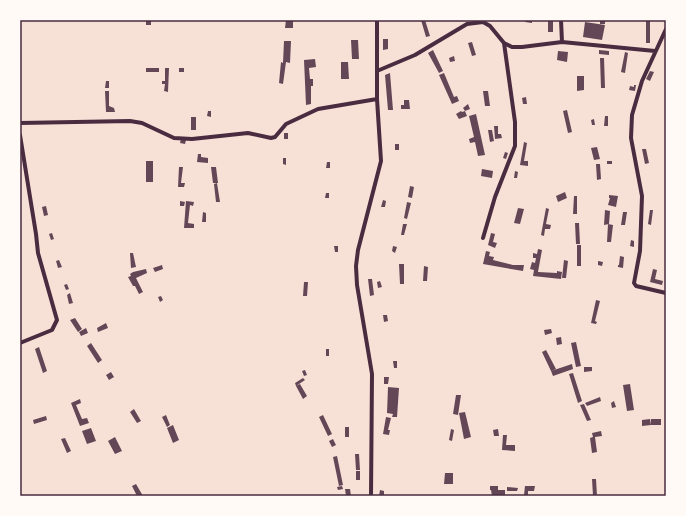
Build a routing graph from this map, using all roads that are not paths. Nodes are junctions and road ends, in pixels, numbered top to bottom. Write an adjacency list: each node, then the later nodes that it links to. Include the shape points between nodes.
1 (377, 20): 7 (street)
2 (560, 20): 5 (street)
3 (666, 29): 6 (street)
4 (504, 42): 5 (street, via 522,47); 7 (street, via 483,22 468,24 415,55); 11 (street, via 515,122 514,146)
5 (562, 42): 6 (street)
6 (655, 51): 12 (street, via 632,114 632,138 642,196 640,251 634,283 636,286)
7 (377, 71): 8 (street)
8 (377, 99): 9 (street, via 318,109 286,124 271,138 248,132 192,139 174,138 130,121); 14 (street, via 381,161 356,266 372,374)
9 (20, 123)
10 (20, 135): 13 (street, via 38,253 57,320 52,330)
11 (483, 238)
12 (666, 293)
13 (20, 343)
14 (372, 496)

